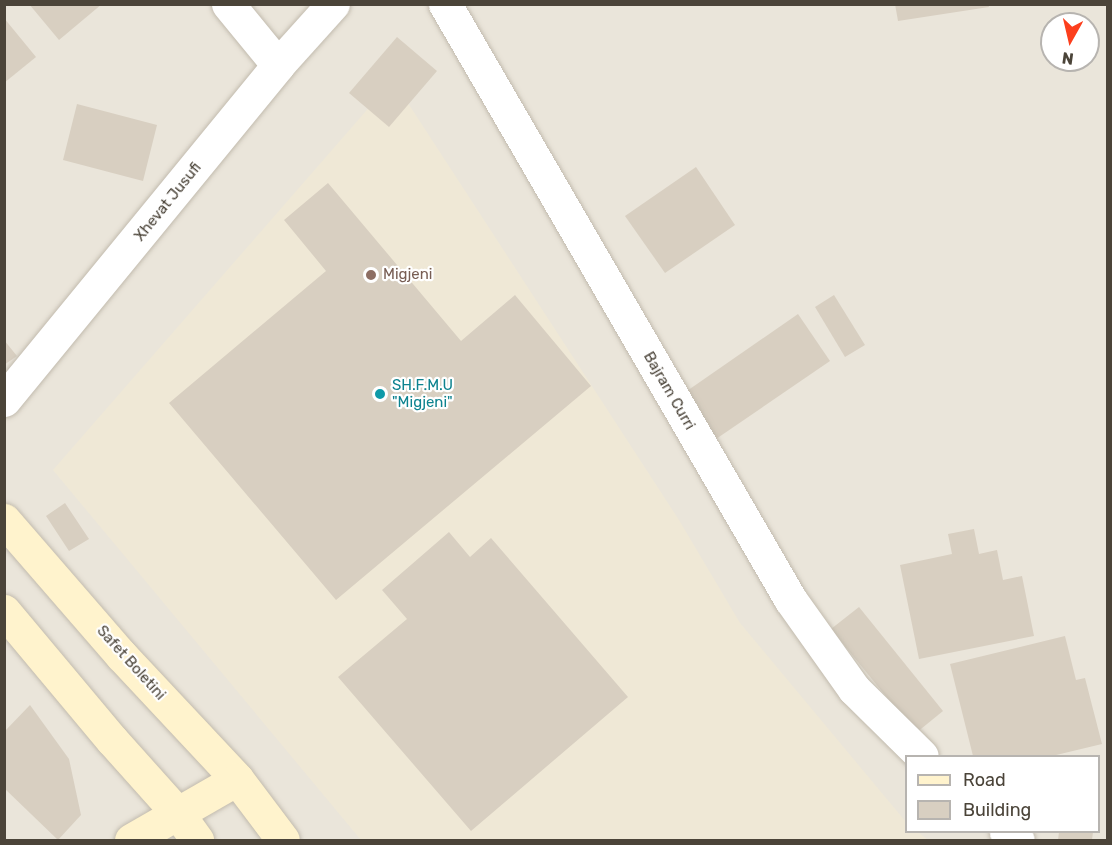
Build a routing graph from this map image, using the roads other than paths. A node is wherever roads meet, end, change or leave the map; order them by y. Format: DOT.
graph roads {
  1 [pos="228,4"];
  2 [pos="333,4"];
  3 [pos="445,4"];
  4 [pos="278,65"];
  5 [pos="4,400"];
  6 [pos="4,520"];
  7 [pos="4,611"];
  8 [pos="921,755"];
  9 [pos="237,779"];
  10 [pos="188,828"];
  11 [pos="276,838"];
  12 [pos="131,840"];
  1 -- 4 [label="street"];
  2 -- 4 [label="street, Xhevat Jusufi"];
  3 -- 8 [label="street, Bajram Curri"];
  4 -- 5 [label="street, Xhevat Jusufi"];
  6 -- 9 [label="street, Safet Boletini"];
  7 -- 10 [label="street"];
  9 -- 10 [label="street"];
  9 -- 11 [label="street, Safet Boletini"];
  10 -- 12 [label="street"];
}
